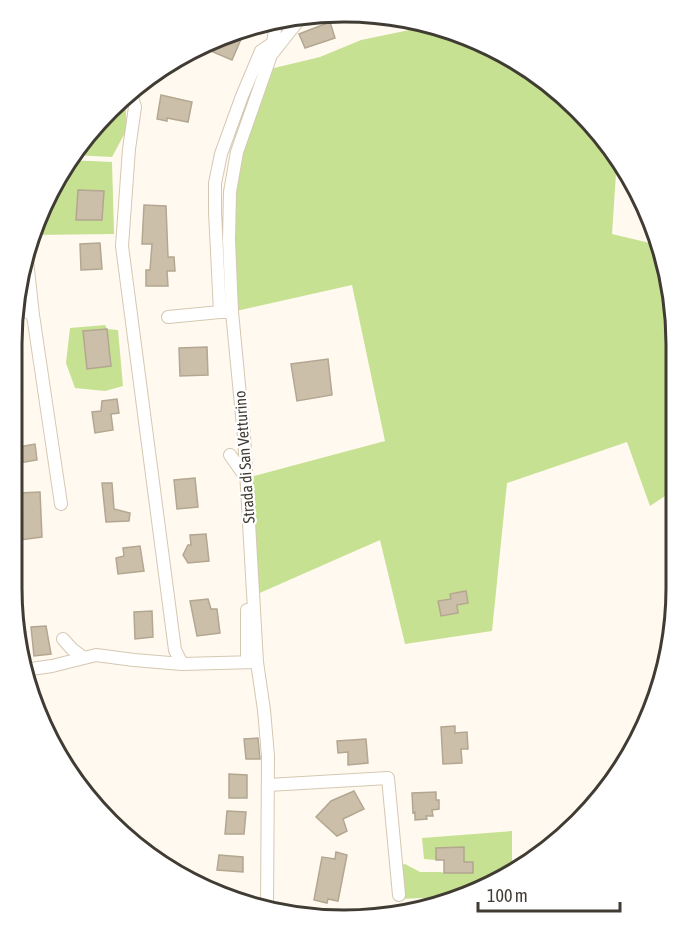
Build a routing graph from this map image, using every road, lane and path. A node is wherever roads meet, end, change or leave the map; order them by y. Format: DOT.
graph roads {
  1 [pos="293,27"];
  2 [pos="275,30"];
  3 [pos="272,49"];
  4 [pos="133,101"];
  5 [pos="29,280"];
  6 [pos="24,310"];
  7 [pos="226,312"];
  8 [pos="33,315"];
  9 [pos="168,317"];
  10 [pos="230,455"];
  11 [pos="247,478"];
  12 [pos="61,504"];
  13 [pos="63,639"];
  14 [pos="84,658"];
  15 [pos="252,662"];
  16 [pos="182,664"];
  17 [pos="33,669"];
  18 [pos="268,785"];
  19 [pos="399,895"];
  20 [pos="267,900"];
  1 -- 3 [label="street, Strada di San Vetturino"];
  2 -- 3 [label="street"];
  3 -- 7 [label="street, Strada di San Vetturino"];
  4 -- 16 [label="street"];
  5 -- 8 [label="street"];
  6 -- 8 [label="street"];
  7 -- 9 [label="street"];
  7 -- 11 [label="street, Strada di San Vetturino"];
  8 -- 12 [label="street"];
  10 -- 11 [label="street"];
  11 -- 15 [label="street, Strada di San Vetturino"];
  13 -- 14 [label="street"];
  14 -- 16 [label="street"];
  14 -- 17 [label="street"];
  15 -- 16 [label="street"];
  15 -- 18 [label="street, Strada di San Vetturino"];
  18 -- 19 [label="street"];
  18 -- 20 [label="street, Strada di San Vetturino"];
}
